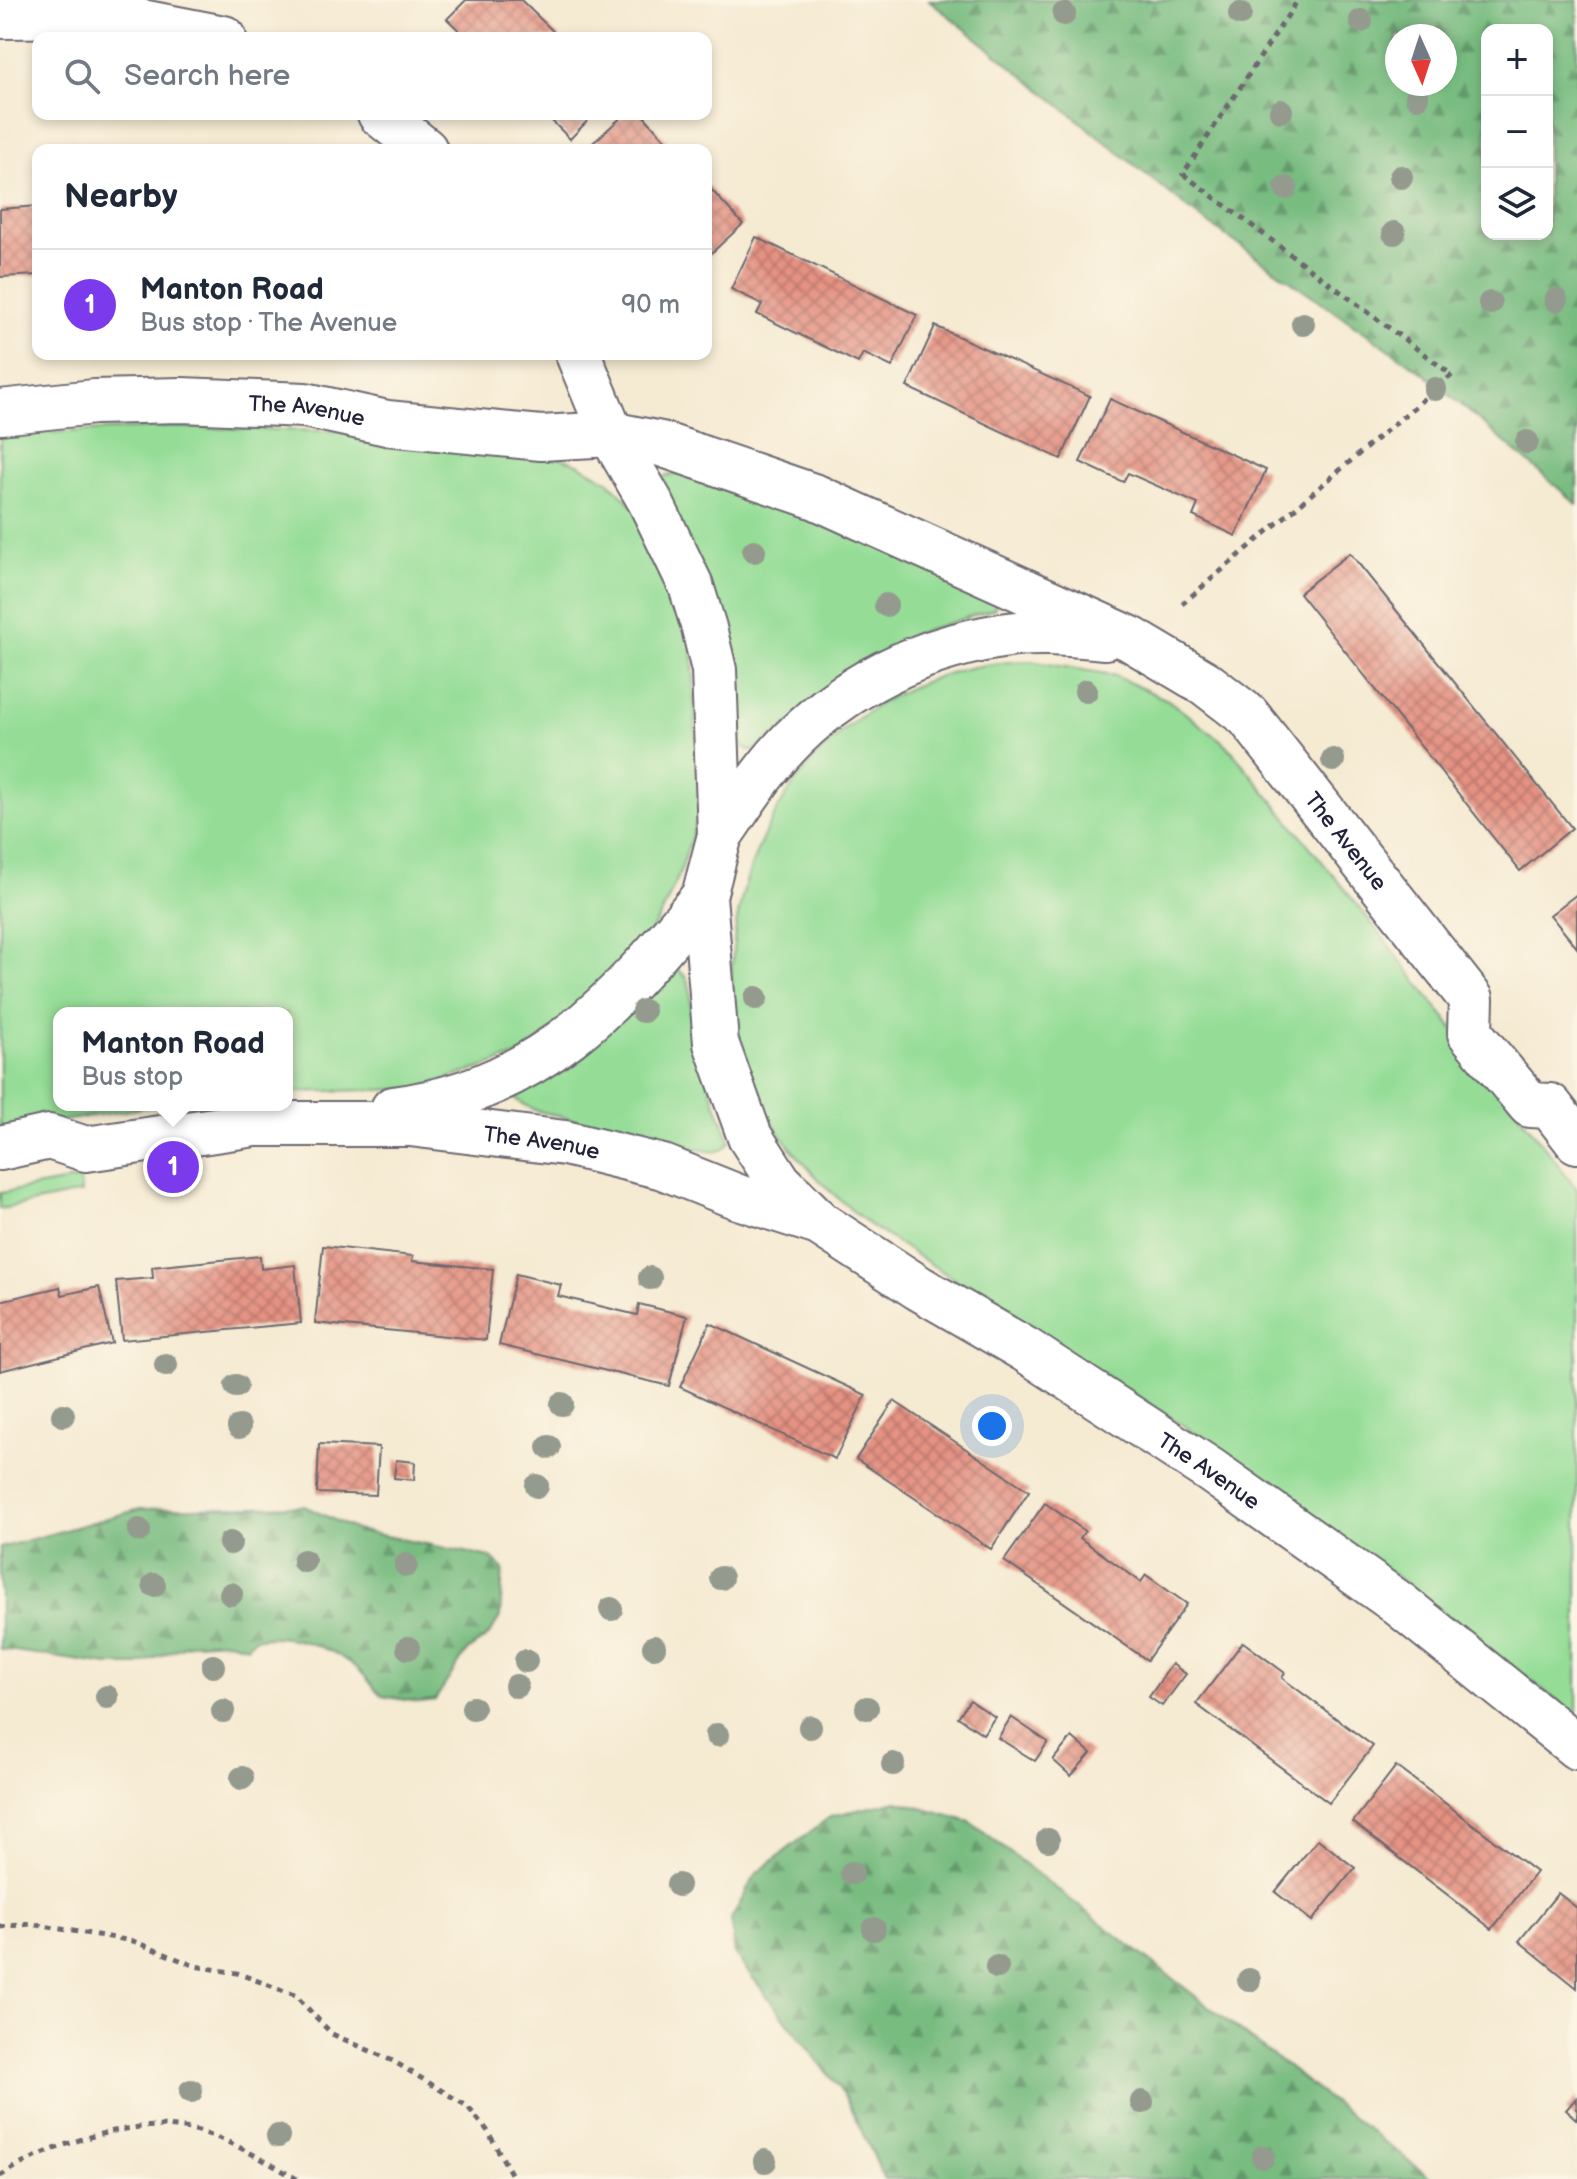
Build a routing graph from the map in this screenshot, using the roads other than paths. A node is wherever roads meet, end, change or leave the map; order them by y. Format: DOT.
graph roads {
  1 [pos="0,16"];
  2 [pos="199,32"];
  3 [pos="388,120"];
  4 [pos="418,144"];
  5 [pos="580,360"];
  6 [pos="0,412"];
  7 [pos="611,434"];
  8 [pos="1131,639"];
  9 [pos="720,835"];
  10 [pos="704,896"];
  11 [pos="255,1124"];
  12 [pos="1577,1141"];
  13 [pos="0,1148"];
  14 [pos="819,1223"];
  15 [pos="1577,1747"];
  1 -- 2 [label="street"];
  3 -- 4 [label="street"];
  5 -- 7 [label="street"];
  6 -- 7 [label="street, The Avenue"];
  7 -- 8 [label="street, The Avenue"];
  7 -- 9 [label="street, The Avenue"];
  8 -- 9 [label="street, The Avenue"];
  8 -- 12 [label="street, The Avenue"];
  9 -- 10 [label="street, The Avenue"];
  10 -- 11 [label="street, The Avenue"];
  10 -- 14 [label="street, The Avenue"];
  11 -- 13 [label="street, The Avenue"];
  11 -- 14 [label="street, The Avenue"];
  14 -- 15 [label="street, The Avenue"];
}
